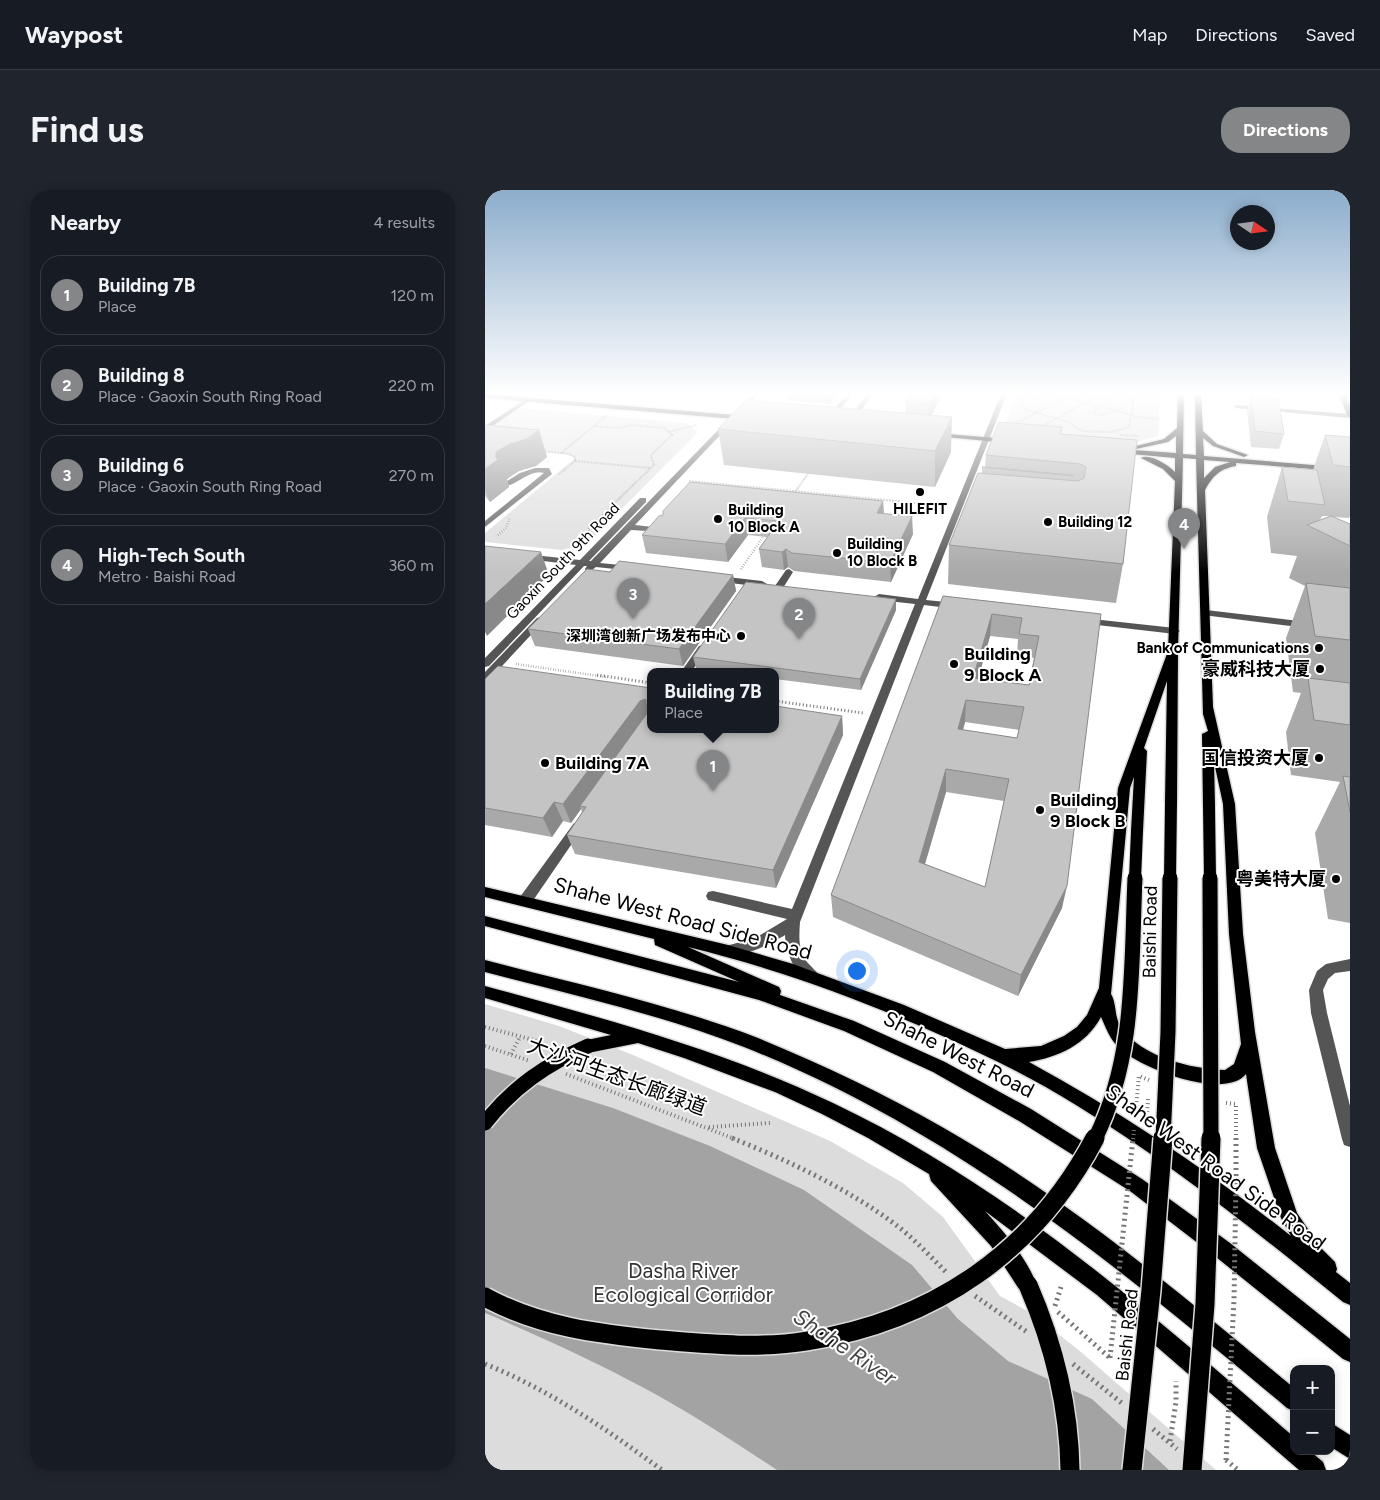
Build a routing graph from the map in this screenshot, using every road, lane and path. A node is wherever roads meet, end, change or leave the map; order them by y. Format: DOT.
graph roads {
  1 [pos="1179,453"];
  2 [pos="652,454"];
  3 [pos="692,454"];
  4 [pos="696,454"];
  5 [pos="979,454"];
  6 [pos="1138,454"];
  7 [pos="1187,454"];
  8 [pos="1236,454"];
  9 [pos="1200,455"];
  10 [pos="1250,459"];
  11 [pos="575,461"];
  12 [pos="1350,464"];
  13 [pos="651,468"];
  14 [pos="811,469"];
  15 [pos="1350,470"];
  16 [pos="689,481"];
  17 [pos="1179,481"];
  18 [pos="510,483"];
  19 [pos="796,491"];
  20 [pos="1201,491"];
  21 [pos="964,493"];
  22 [pos="973,494"];
  23 [pos="790,499"];
  24 [pos="960,503"];
  25 [pos="970,504"];
  26 [pos="947,506"];
  27 [pos="491,510"];
  28 [pos="502,511"];
  29 [pos="485,525"];
  30 [pos="629,527"];
  31 [pos="662,530"];
  32 [pos="769,530"];
  33 [pos="595,540"];
  34 [pos="513,555"];
  35 [pos="581,563"];
  36 [pos="593,564"];
  37 [pos="741,568"];
  38 [pos="642,570"];
  39 [pos="789,572"];
  40 [pos="710,578"];
  41 [pos="865,596"];
  42 [pos="921,602"];
  43 [pos="969,608"];
  44 [pos="1206,613"];
  45 [pos="1074,620"];
  46 [pos="1321,626"];
  47 [pos="1175,631"];
  48 [pos="707,642"];
  49 [pos="1173,651"];
  50 [pos="485,664"];
  51 [pos="516,664"];
  52 [pos="689,668"];
  53 [pos="485,678"];
  54 [pos="647,682"];
  55 [pos="779,702"];
  56 [pos="1208,707"];
  57 [pos="863,713"];
  58 [pos="1142,736"];
  59 [pos="583,819"];
  60 [pos="485,892"];
  61 [pos="713,896"];
  62 [pos="525,902"];
  63 [pos="794,918"];
  64 [pos="597,919"];
  65 [pos="485,921"];
  66 [pos="728,951"];
  67 [pos="1350,965"];
  68 [pos="485,966"];
  69 [pos="813,977"];
  70 [pos="1106,988"];
  71 [pos="485,992"];
  72 [pos="849,1026"];
  73 [pos="485,1027"];
  74 [pos="1247,1032"];
  75 [pos="520,1036"];
  76 [pos="641,1036"];
  77 [pos="537,1041"];
  78 [pos="485,1046"];
  79 [pos="511,1054"];
  80 [pos="1001,1055"];
  81 [pos="538,1064"];
  82 [pos="565,1074"];
  83 [pos="1149,1088"];
  84 [pos="1148,1097"];
  85 [pos="1226,1111"];
  86 [pos="1147,1116"];
  87 [pos="485,1123"];
  88 [pos="769,1123"];
  89 [pos="1350,1139"];
  90 [pos="917,1156"];
  91 [pos="1061,1287"];
  92 [pos="1350,1294"];
  93 [pos="485,1297"];
  94 [pos="1350,1352"];
  95 [pos="485,1364"];
  96 [pos="1177,1381"];
  97 [pos="1290,1399"];
  98 [pos="1335,1436"];
  99 [pos="1169,1442"];
  100 [pos="1350,1448"];
  101 [pos="663,1470"];
  102 [pos="1070,1470"];
  103 [pos="1132,1470"];
  104 [pos="1192,1470"];
  105 [pos="1238,1470"];
  106 [pos="1315,1470"];
  1 -- 17 [label="main road, Baishi Road"];
  2 -- 13 [label="path"];
  3 -- 35 [label="street, Gaoxin South 9th Road"];
  4 -- 30 [label="street, Gaoxin South 9th Road"];
  5 -- 21 [label="street"];
  6 -- 17 [label="main road"];
  7 -- 9 [label="main road"];
  8 -- 10 [label="main road"];
  9 -- 10 [label="main road"];
  9 -- 20 [label="main road"];
  10 -- 12 [label="main road"];
  10 -- 15 [label="main road"];
  10 -- 20 [label="main road"];
  11 -- 13 [label="path"];
  13 -- 33 [label="path"];
  14 -- 19 [label="path"];
  16 -- 19 [label="path"];
  17 -- 47 [label="main road, Baishi Road"];
  18 -- 28 [label="street"];
  19 -- 23 [label="path"];
  19 -- 26 [label="path"];
  20 -- 44 [label="main road"];
  21 -- 22 [label="street"];
  21 -- 24 [label="street"];
  24 -- 25 [label="street"];
  24 -- 42 [label="street"];
  27 -- 28 [label="street"];
  28 -- 29 [label="street"];
  30 -- 31 [label="street"];
  30 -- 36 [label="street, Gaoxin South 9th Road"];
  32 -- 37 [label="path"];
  34 -- 35 [label="street"];
  35 -- 36 [label="street"];
  35 -- 50 [label="street, Gaoxin South 9th Road"];
  36 -- 38 [label="street"];
  36 -- 53 [label="street, Gaoxin South 9th Road"];
  39 -- 40 [label="street"];
  41 -- 42 [label="street"];
  42 -- 43 [label="street"];
  42 -- 63 [label="street"];
  44 -- 46 [label="street"];
  44 -- 56 [label="main road"];
  45 -- 47 [label="street"];
  47 -- 49 [label="main road, Baishi Road"];
  48 -- 52 [label="street"];
  49 -- 58 [label="main road"];
  49 -- 103 [label="main road, Baishi Road, bridge"];
  51 -- 54 [label="path"];
  55 -- 57 [label="path"];
  56 -- 74 [label="main road"];
  56 -- 104 [label="main road, bridge"];
  58 -- 70 [label="main road"];
  58 -- 93 [label="main road, bridge"];
  59 -- 62 [label="street"];
  60 -- 62 [label="main road, Shahe West Road Side Road"];
  61 -- 63 [label="street"];
  62 -- 64 [label="main road, Shahe West Road Side Road"];
  63 -- 66 [label="street"];
  63 -- 69 [label="street"];
  64 -- 66 [label="main road, Shahe West Road Side Road"];
  64 -- 72 [label="main road"];
  65 -- 72 [label="main road, Shahe West Road"];
  66 -- 69 [label="main road, Shahe West Road Side Road"];
  67 -- 89 [label="street"];
  68 -- 97 [label="main road"];
  69 -- 80 [label="main road, Shahe West Road Side Road"];
  70 -- 74 [label="main road"];
  70 -- 80 [label="main road"];
  71 -- 76 [label="main road"];
  72 -- 94 [label="main road, Shahe West Road"];
  73 -- 75 [label="path"];
  74 -- 92 [label="main road"];
  75 -- 77 [label="path"];
  75 -- 79 [label="path"];
  76 -- 87 [label="main road, bridge"];
  76 -- 90 [label="main road"];
  78 -- 79 [label="path, 大沙河生态长廊绿道"];
  79 -- 81 [label="path, 大沙河生态长廊绿道"];
  80 -- 92 [label="main road, Shahe West Road Side Road"];
  82 -- 88 [label="path, 大沙河生态长廊绿道"];
  83 -- 91 [label="path, bridge"];
  84 -- 86 [label="path"];
  85 -- 105 [label="path, bridge"];
  90 -- 102 [label="main road, bridge"];
  90 -- 106 [label="main road"];
  95 -- 101 [label="path"];
  96 -- 99 [label="path"];
  98 -- 100 [label="main road"];
}
